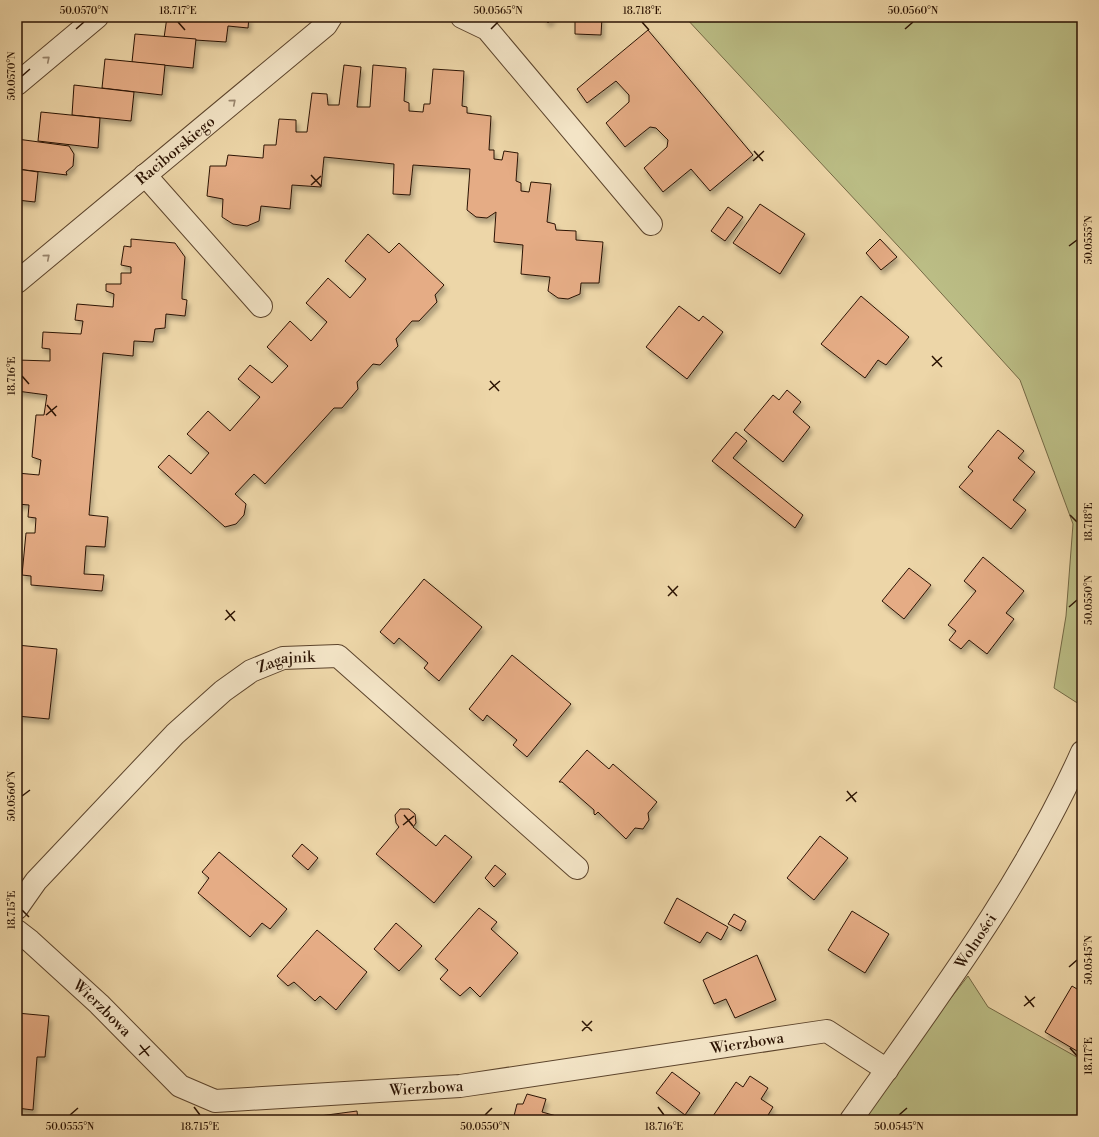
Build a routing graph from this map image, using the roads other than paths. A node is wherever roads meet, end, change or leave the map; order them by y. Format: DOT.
graph roads {
  1 [pos="97,17"];
  2 [pos="330,17"];
  3 [pos="462,17"];
  4 [pos="17,84"];
  5 [pos="145,175"];
  6 [pos="651,224"];
  7 [pos="17,282"];
  8 [pos="261,306"];
  9 [pos="1080,765"];
  10 [pos="577,868"];
  11 [pos="17,908"];
  12 [pos="17,931"];
  13 [pos="887,1070"];
  14 [pos="851,1120"];
  4 -- 1 [label="street, one-way"];
  5 -- 2 [label="street, Raciborskiego, one-way"];
  3 -- 6 [label="street"];
  7 -- 5 [label="street, Raciborskiego, one-way"];
  5 -- 8 [label="street"];
  9 -- 13 [label="street, Wolności"];
  10 -- 11 [label="street, Zagajnik"];
  12 -- 13 [label="street, Wierzbowa"];
  13 -- 14 [label="street, Wolności"];
}
